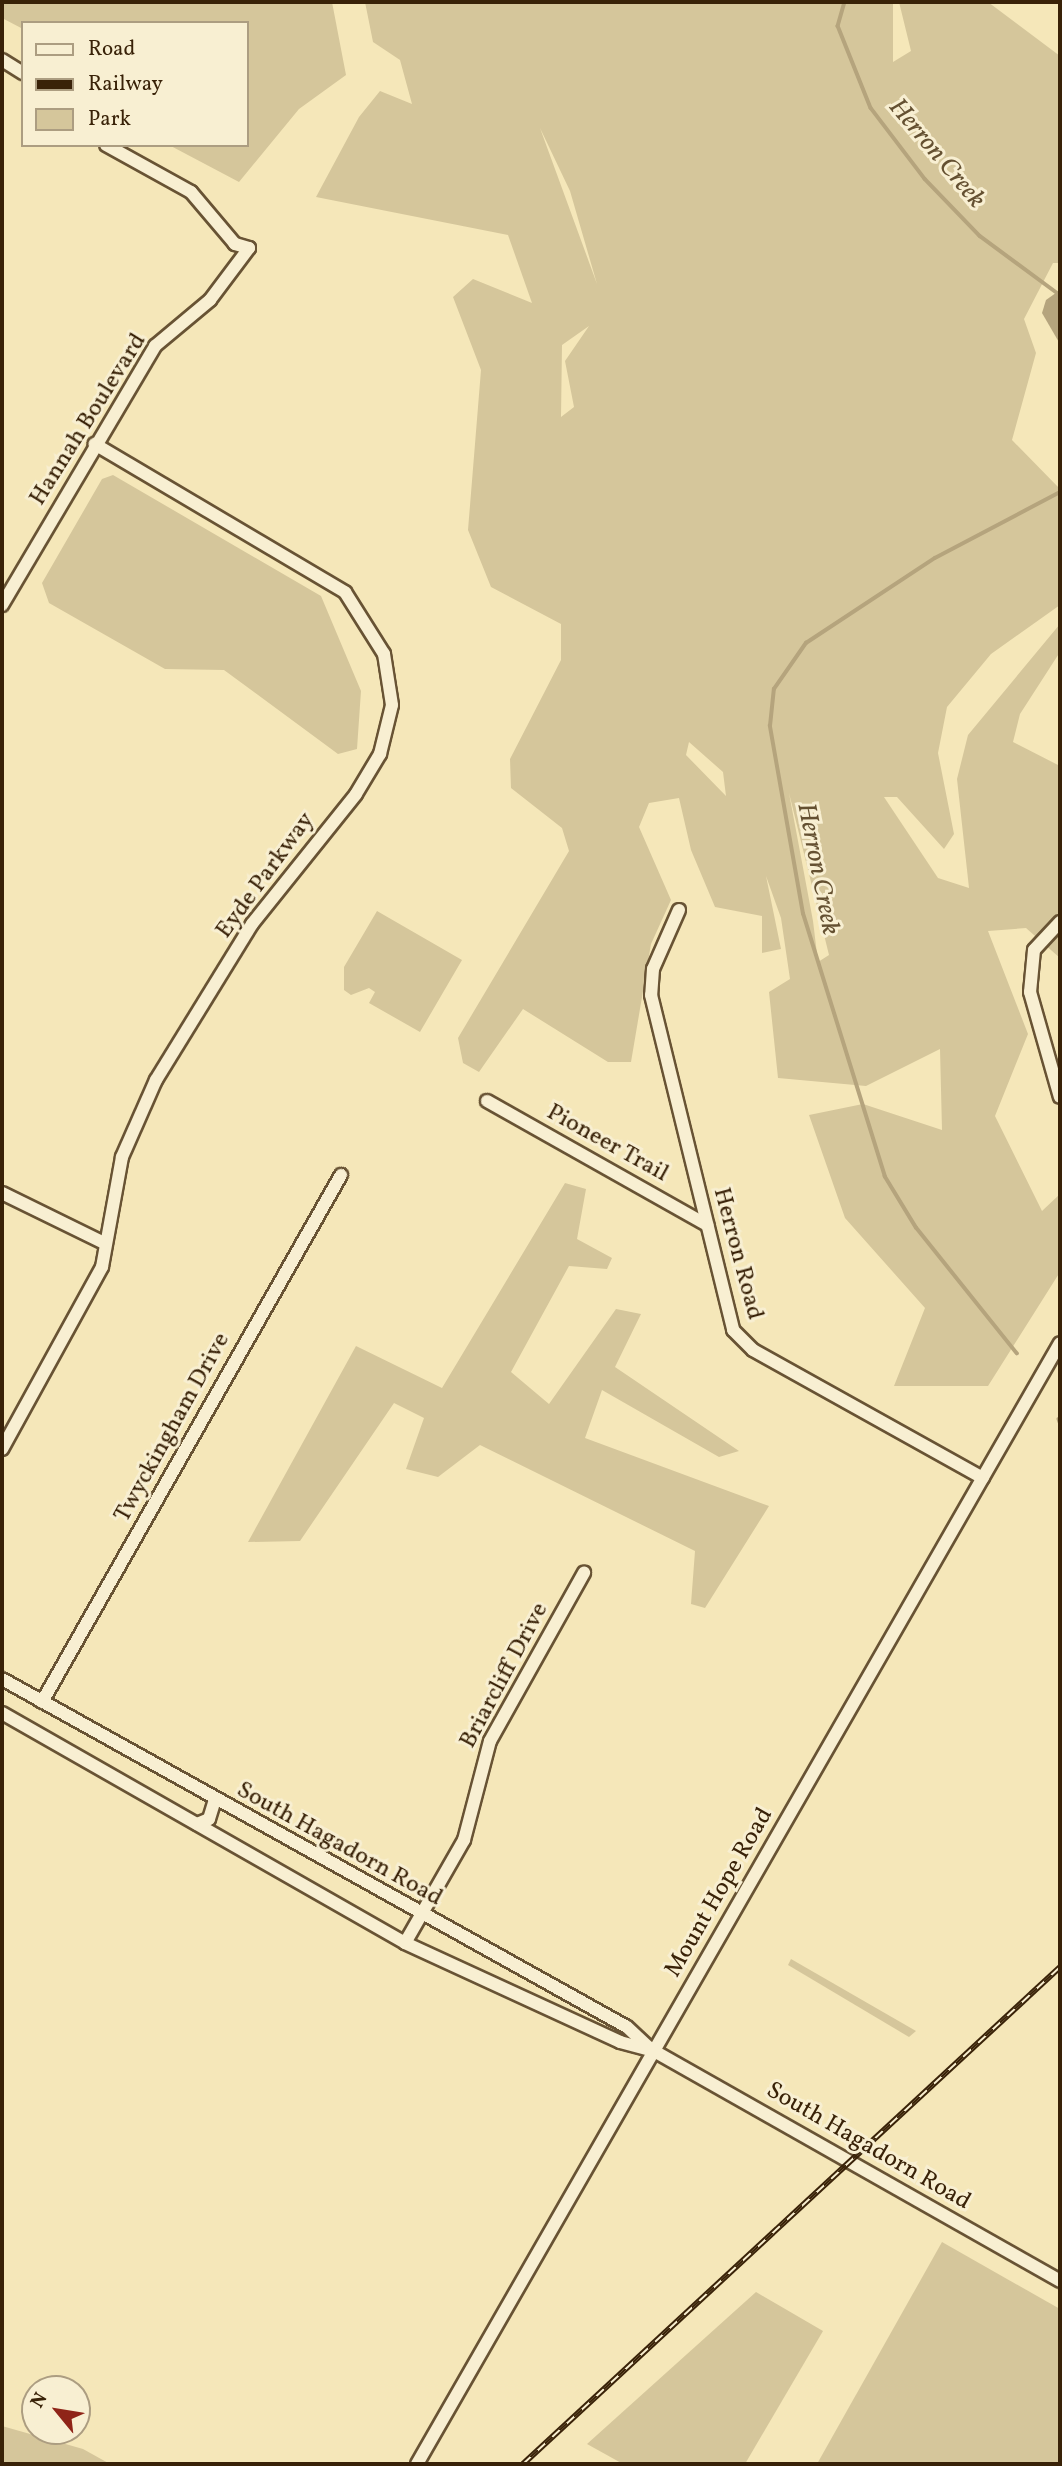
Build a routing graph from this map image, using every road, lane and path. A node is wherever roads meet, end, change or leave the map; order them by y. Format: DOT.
graph roads {
  1 [pos="2,60"];
  2 [pos="21,72"];
  3 [pos="110,147"];
  4 [pos="94,444"];
  5 [pos="2,605"];
  6 [pos="679,910"];
  7 [pos="1060,922"];
  8 [pos="1060,1097"];
  9 [pos="487,1101"];
  10 [pos="341,1175"];
  11 [pos="2,1193"];
  12 [pos="707,1225"];
  13 [pos="104,1243"];
  14 [pos="1060,1343"];
  15 [pos="2,1449"];
  16 [pos="983,1478"];
  17 [pos="584,1573"];
  18 [pos="2,1679"];
  19 [pos="42,1702"];
  20 [pos="2,1713"];
  21 [pos="215,1799"];
  22 [pos="197,1824"];
  23 [pos="421,1916"];
  24 [pos="405,1943"];
  25 [pos="654,2051"];
  26 [pos="1060,2281"];
  27 [pos="417,2464"];
  1 -- 2 [label="street"];
  3 -- 4 [label="street, Hannah Boulevard"];
  4 -- 5 [label="street, Hannah Boulevard"];
  4 -- 13 [label="street, Eyde Parkway"];
  6 -- 12 [label="street, Herron Road"];
  7 -- 8 [label="street"];
  9 -- 12 [label="street, Pioneer Trail"];
  10 -- 19 [label="street, Twyckingham Drive"];
  11 -- 13 [label="street"];
  12 -- 16 [label="street, Herron Road"];
  13 -- 15 [label="street, Eyde Parkway"];
  14 -- 16 [label="street, Mount Hope Road"];
  16 -- 25 [label="street, Mount Hope Road"];
  17 -- 23 [label="street, Briarcliff Drive"];
  18 -- 19 [label="street, South Hagadorn Road"];
  19 -- 21 [label="street, South Hagadorn Road"];
  20 -- 22 [label="street, South Hagadorn Road"];
  21 -- 22 [label="street"];
  21 -- 23 [label="street, South Hagadorn Road"];
  22 -- 24 [label="street, South Hagadorn Road"];
  23 -- 24 [label="street, Briarcliff Drive"];
  23 -- 25 [label="street, South Hagadorn Road"];
  24 -- 25 [label="street, South Hagadorn Road"];
  25 -- 26 [label="street, South Hagadorn Road"];
  25 -- 27 [label="street, Mount Hope Road"];
}
